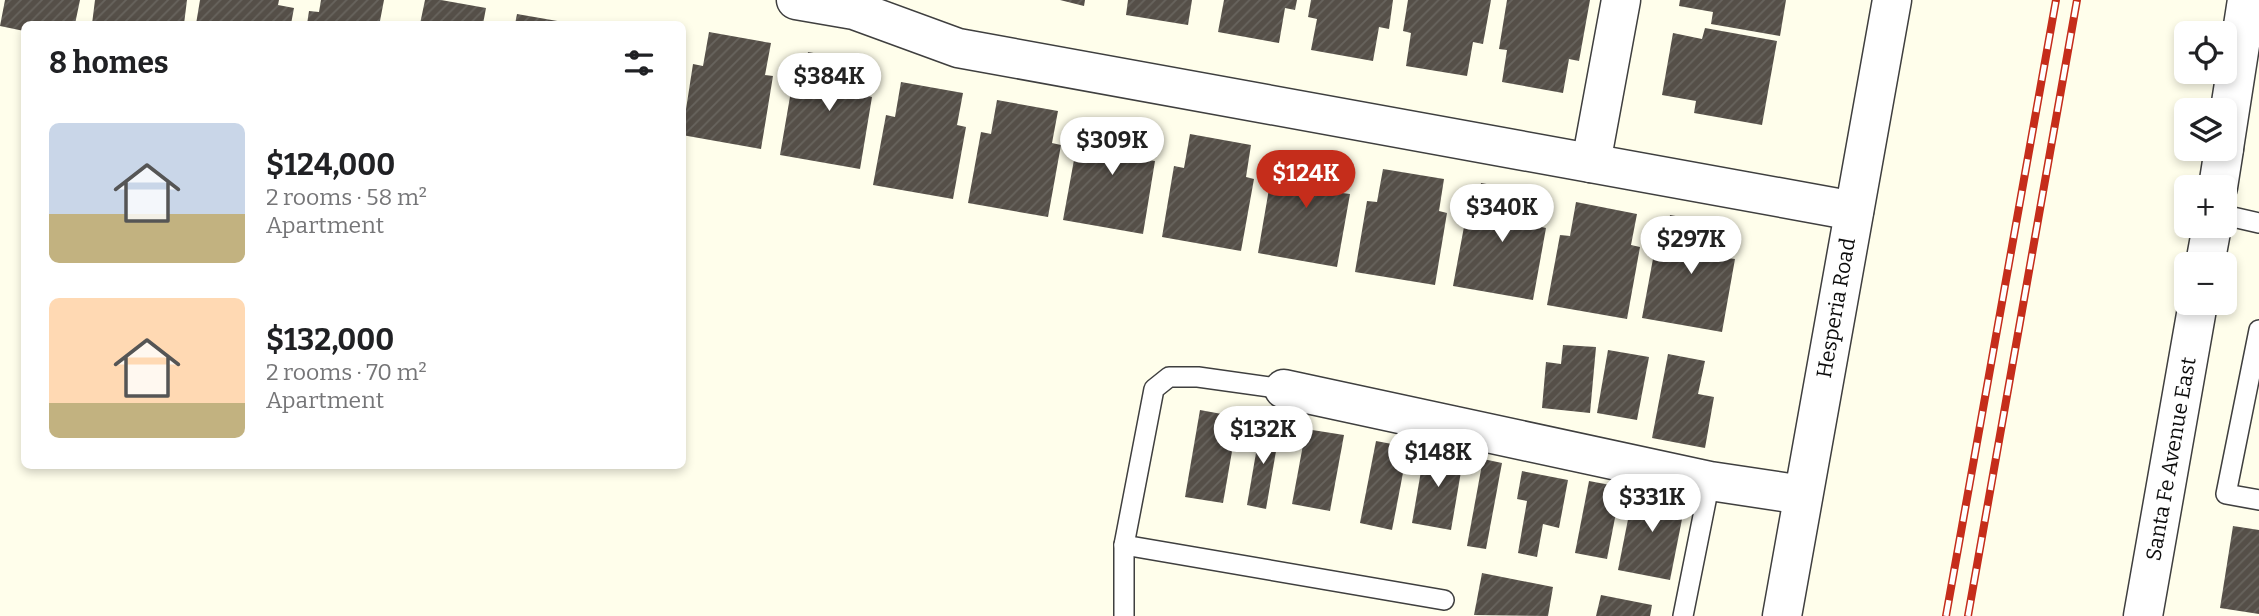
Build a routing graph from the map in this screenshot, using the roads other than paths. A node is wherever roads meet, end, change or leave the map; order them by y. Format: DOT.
graph roads {
  1 [pos="796,0"];
  2 [pos="1621,0"];
  3 [pos="1892,0"];
  4 [pos="2247,0"];
  5 [pos="2232,98"];
  6 [pos="1591,163"];
  7 [pos="1854,211"];
  8 [pos="2237,218"];
  9 [pos="2259,223"];
  10 [pos="2196,315"];
  11 [pos="2259,330"];
  12 [pos="1284,389"];
  13 [pos="1710,481"];
  14 [pos="1803,495"];
  15 [pos="2259,500"];
  16 [pos="1124,545"];
  17 [pos="1444,600"];
  18 [pos="1124,616"];
  19 [pos="1683,616"];
  20 [pos="1782,616"];
  21 [pos="2143,616"];
  1 -- 6 [label="street"];
  2 -- 6 [label="street"];
  3 -- 7 [label="street, Hesperia Road"];
  4 -- 5 [label="street"];
  6 -- 7 [label="street"];
  7 -- 14 [label="street, Hesperia Road"];
  8 -- 9 [label="lane"];
  10 -- 21 [label="street, Santa Fe Avenue East"];
  11 -- 15 [label="lane"];
  12 -- 13 [label="street"];
  12 -- 16 [label="lane"];
  13 -- 14 [label="street"];
  13 -- 19 [label="lane"];
  14 -- 20 [label="street, Hesperia Road"];
  16 -- 17 [label="lane"];
  16 -- 18 [label="lane"];
}
